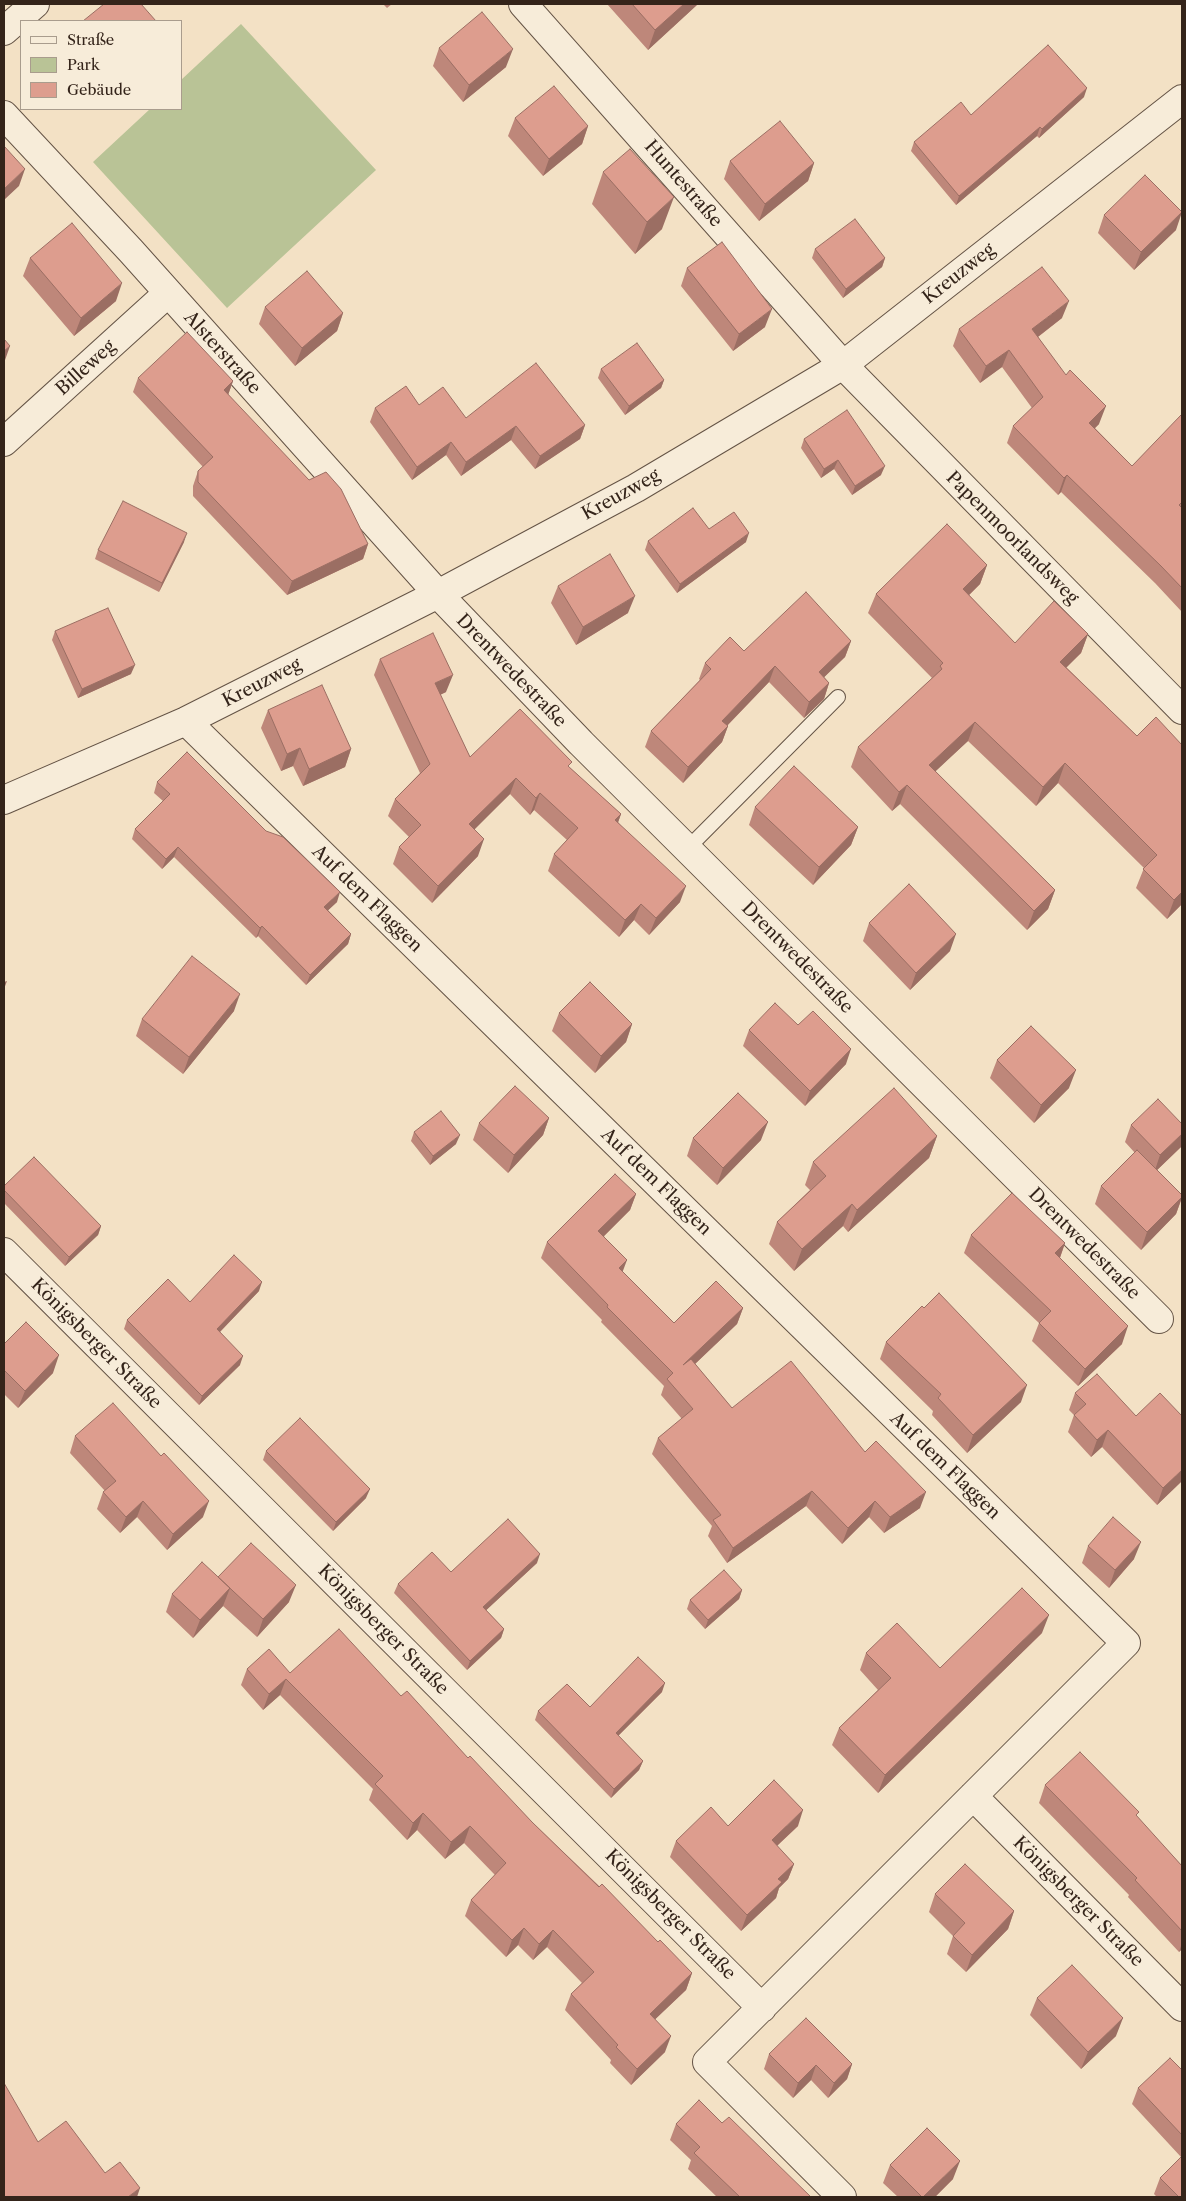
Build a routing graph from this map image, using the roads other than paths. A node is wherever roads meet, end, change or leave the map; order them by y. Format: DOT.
graph roads {
  1 [pos="35,4"];
  2 [pos="532,7"];
  3 [pos="4,32"];
  4 [pos="1182,99"];
  5 [pos="4,115"];
  6 [pos="168,293"];
  7 [pos="843,365"];
  8 [pos="4,442"];
  9 [pos="438,594"];
  10 [pos="838,697"];
  11 [pos="1182,710"];
  12 [pos="186,721"];
  13 [pos="4,800"];
  14 [pos="687,849"];
  15 [pos="4,1252"];
  16 [pos="1159,1319"];
  17 [pos="973,1796"];
  18 [pos="1182,2007"];
  19 [pos="762,2008"];
  20 [pos="842,2197"];
  1 -- 3 [label="street"];
  2 -- 7 [label="street, Huntestraße"];
  4 -- 7 [label="street, Kreuzweg"];
  5 -- 6 [label="street, Alsterstraße"];
  6 -- 8 [label="street, Billeweg"];
  6 -- 9 [label="street, Alsterstraße"];
  7 -- 9 [label="street, Kreuzweg"];
  7 -- 11 [label="street, Papenmoorlandsweg"];
  9 -- 12 [label="street, Kreuzweg"];
  9 -- 14 [label="street, Drentwedestraße"];
  10 -- 14 [label="lane"];
  12 -- 13 [label="street, Kreuzweg"];
  12 -- 17 [label="street, Auf dem Flaggen"];
  14 -- 16 [label="street, Drentwedestraße"];
  15 -- 19 [label="street, Königsberger Straße"];
  17 -- 18 [label="street, Königsberger Straße"];
  17 -- 19 [label="street"];
  19 -- 20 [label="street"];
}
